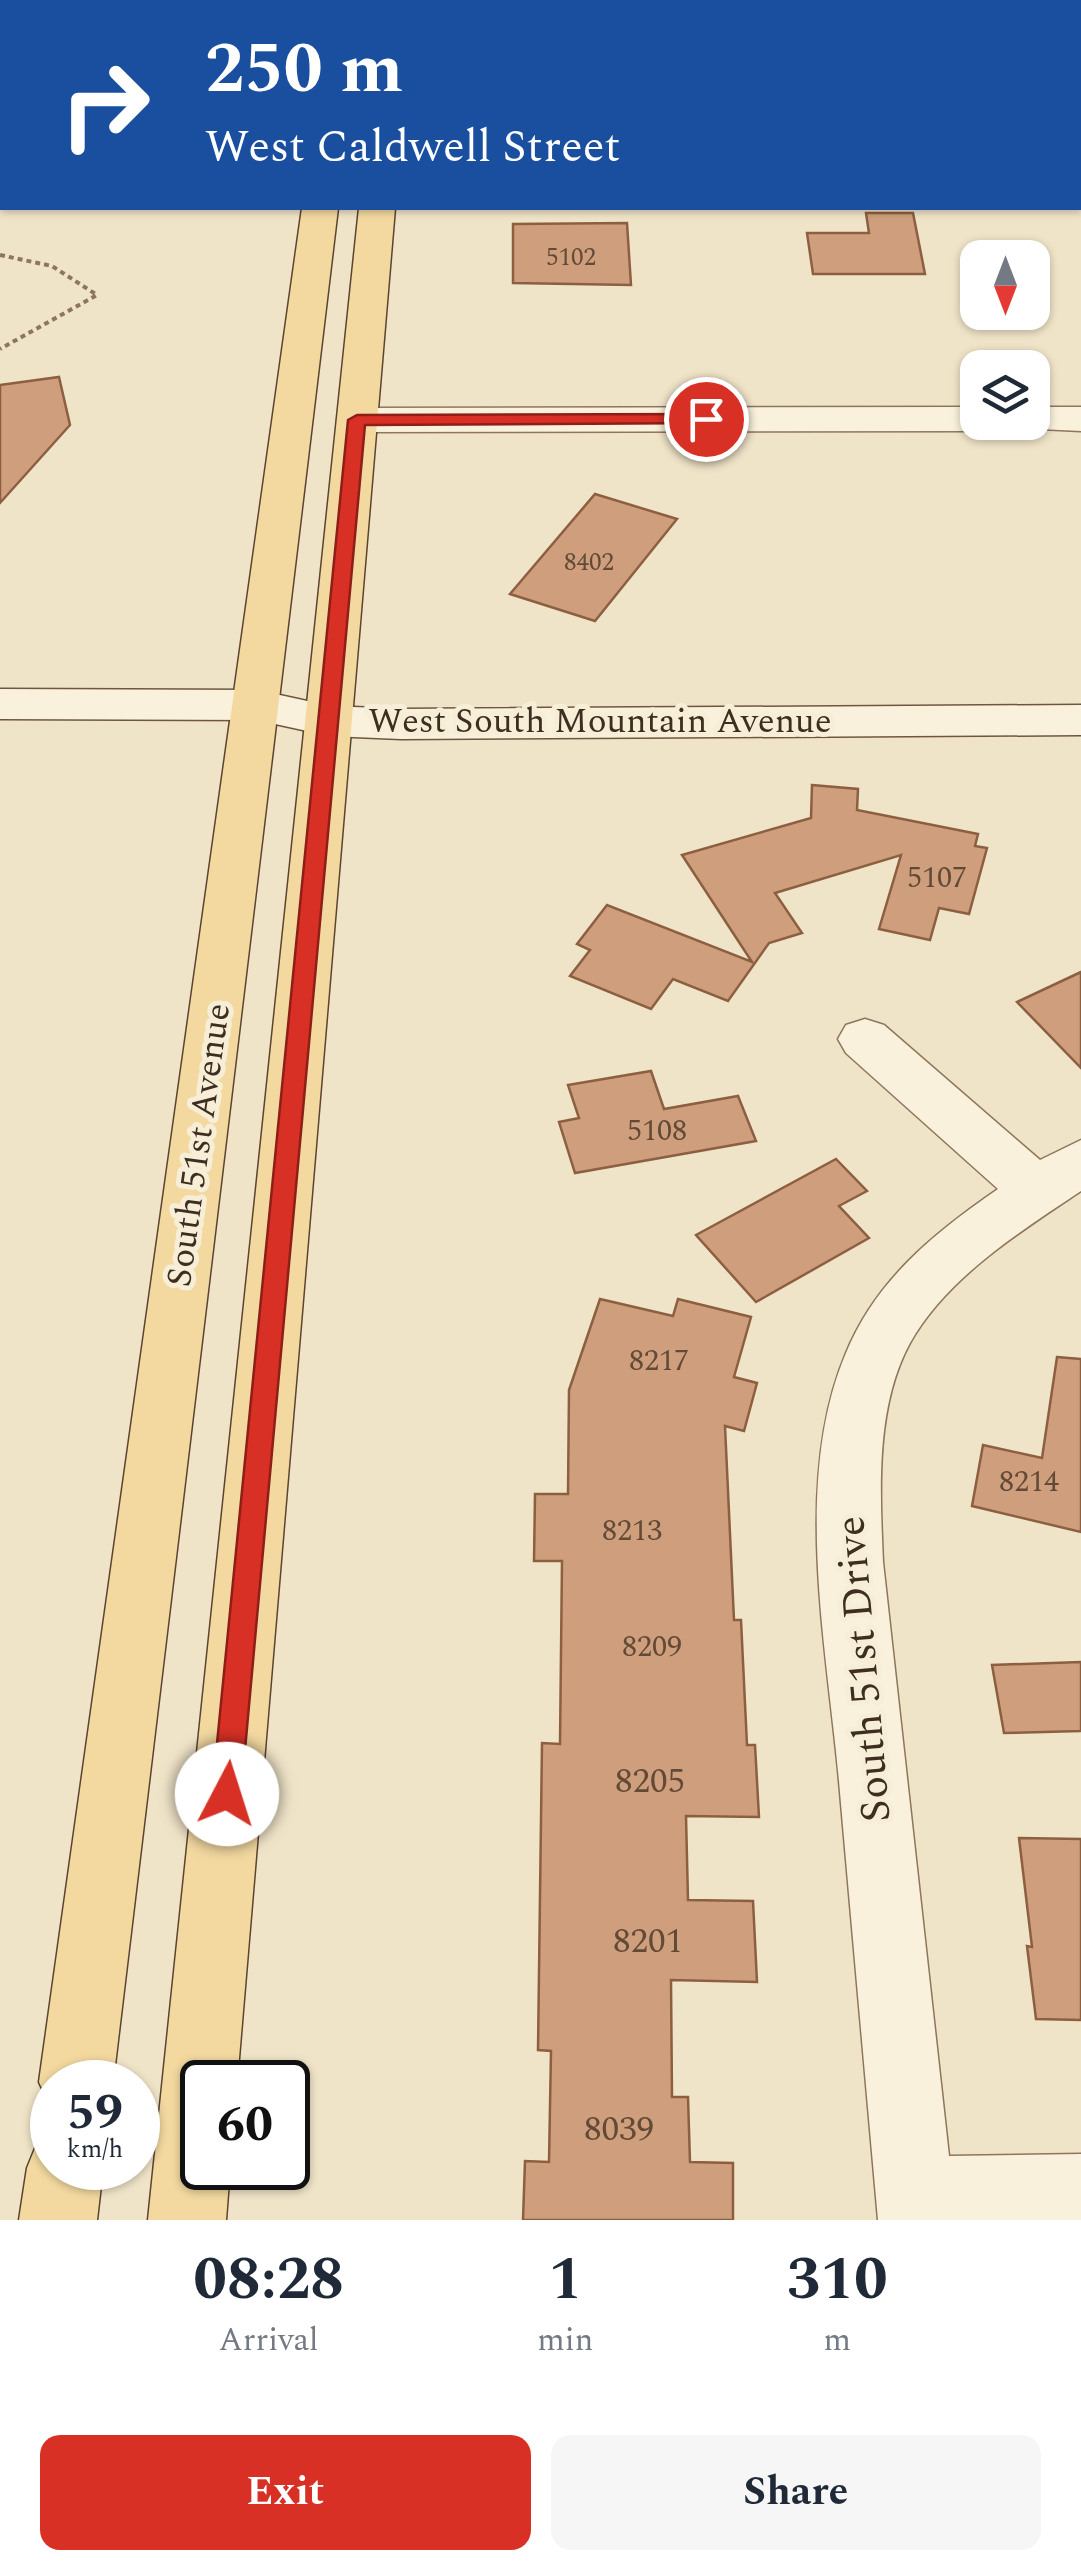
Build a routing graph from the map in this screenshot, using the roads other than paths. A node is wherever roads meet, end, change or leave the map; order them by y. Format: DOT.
graph roads {
  1 [pos="320,210"];
  2 [pos="378,210"];
  3 [pos="960,419"];
  4 [pos="1050,419"];
  5 [pos="1081,419"];
  6 [pos="357,420"];
  7 [pos="0,704"];
  8 [pos="257,705"];
  9 [pos="1081,720"];
  10 [pos="330,721"];
  11 [pos="864,1039"];
  12 [pos="1059,1176"];
  13 [pos="79,2060"];
  14 [pos="62,2190"];
  15 [pos="1081,2193"];
  16 [pos="916,2208"];
  17 [pos="58,2220"];
  18 [pos="186,2220"];
  1 -- 8 [label="main road, South 51st Avenue"];
  2 -- 6 [label="main road"];
  3 -- 6 [label="street"];
  4 -- 5 [label="street"];
  6 -- 10 [label="main road"];
  7 -- 8 [label="street, West South Mountain Avenue"];
  8 -- 10 [label="street, West South Mountain Avenue"];
  8 -- 13 [label="main road, South 51st Avenue"];
  9 -- 10 [label="street, West South Mountain Avenue"];
  10 -- 18 [label="main road"];
  11 -- 12 [label="street"];
  12 -- 16 [label="street, South 51st Drive"];
  14 -- 17 [label="main road"];
  15 -- 16 [label="street"];
}
